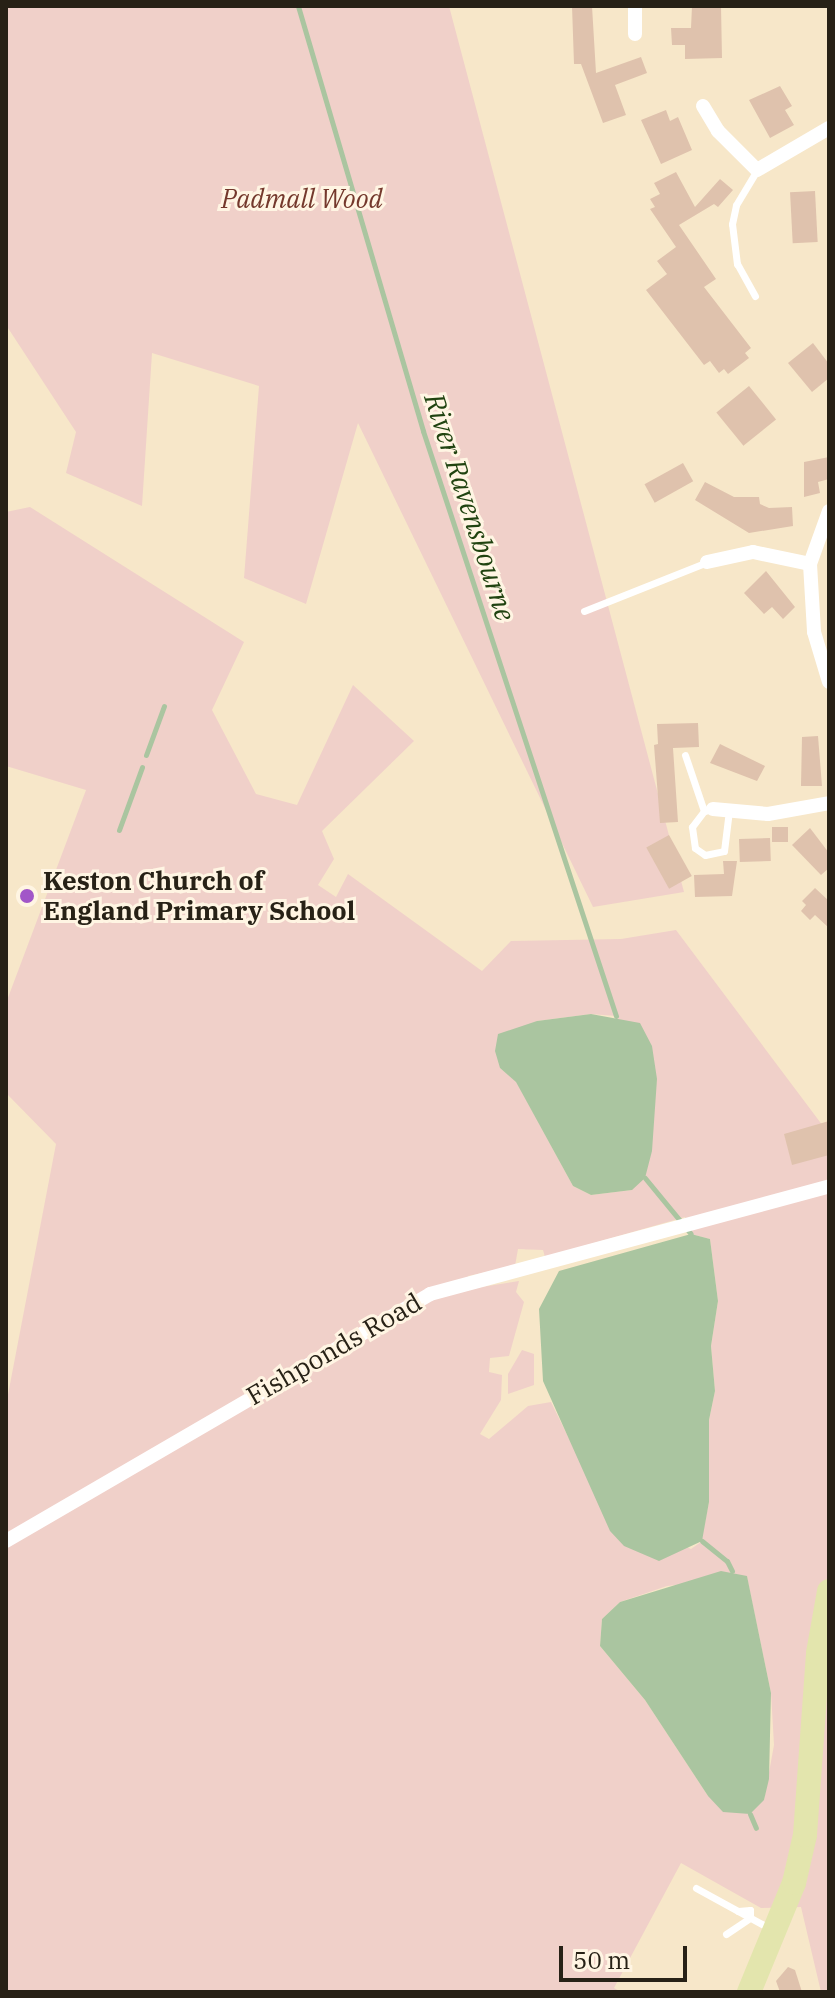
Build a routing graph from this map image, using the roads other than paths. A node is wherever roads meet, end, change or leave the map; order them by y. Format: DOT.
graph roads {
  1 [pos="635,6"];
  2 [pos="635,34"];
  3 [pos="703,106"];
  4 [pos="829,128"];
  5 [pos="757,170"];
  6 [pos="755,296"];
  7 [pos="829,511"];
  8 [pos="707,562"];
  9 [pos="810,564"];
  10 [pos="584,611"];
  11 [pos="829,681"];
  12 [pos="685,755"];
  13 [pos="829,803"];
  14 [pos="715,810"];
  15 [pos="829,1186"];
  16 [pos="6,1541"];
  17 [pos="829,1591"];
  18 [pos="696,1888"];
  19 [pos="750,1918"];
  20 [pos="776,1932"];
  21 [pos="726,1934"];
  22 [pos="749,1992"];
  1 -- 2 [label="street"];
  3 -- 5 [label="street"];
  4 -- 5 [label="street"];
  5 -- 6 [label="lane"];
  7 -- 9 [label="street"];
  8 -- 9 [label="street"];
  8 -- 10 [label="lane"];
  9 -- 11 [label="street"];
  12 -- 14 [label="lane"];
  13 -- 14 [label="street"];
  14 -- 14 [label="lane"];
  15 -- 16 [label="street, Fishponds Road"];
  17 -- 20 [label="main road"];
  18 -- 19 [label="lane"];
  19 -- 20 [label="lane"];
  19 -- 21 [label="lane"];
  20 -- 22 [label="main road"];
}
